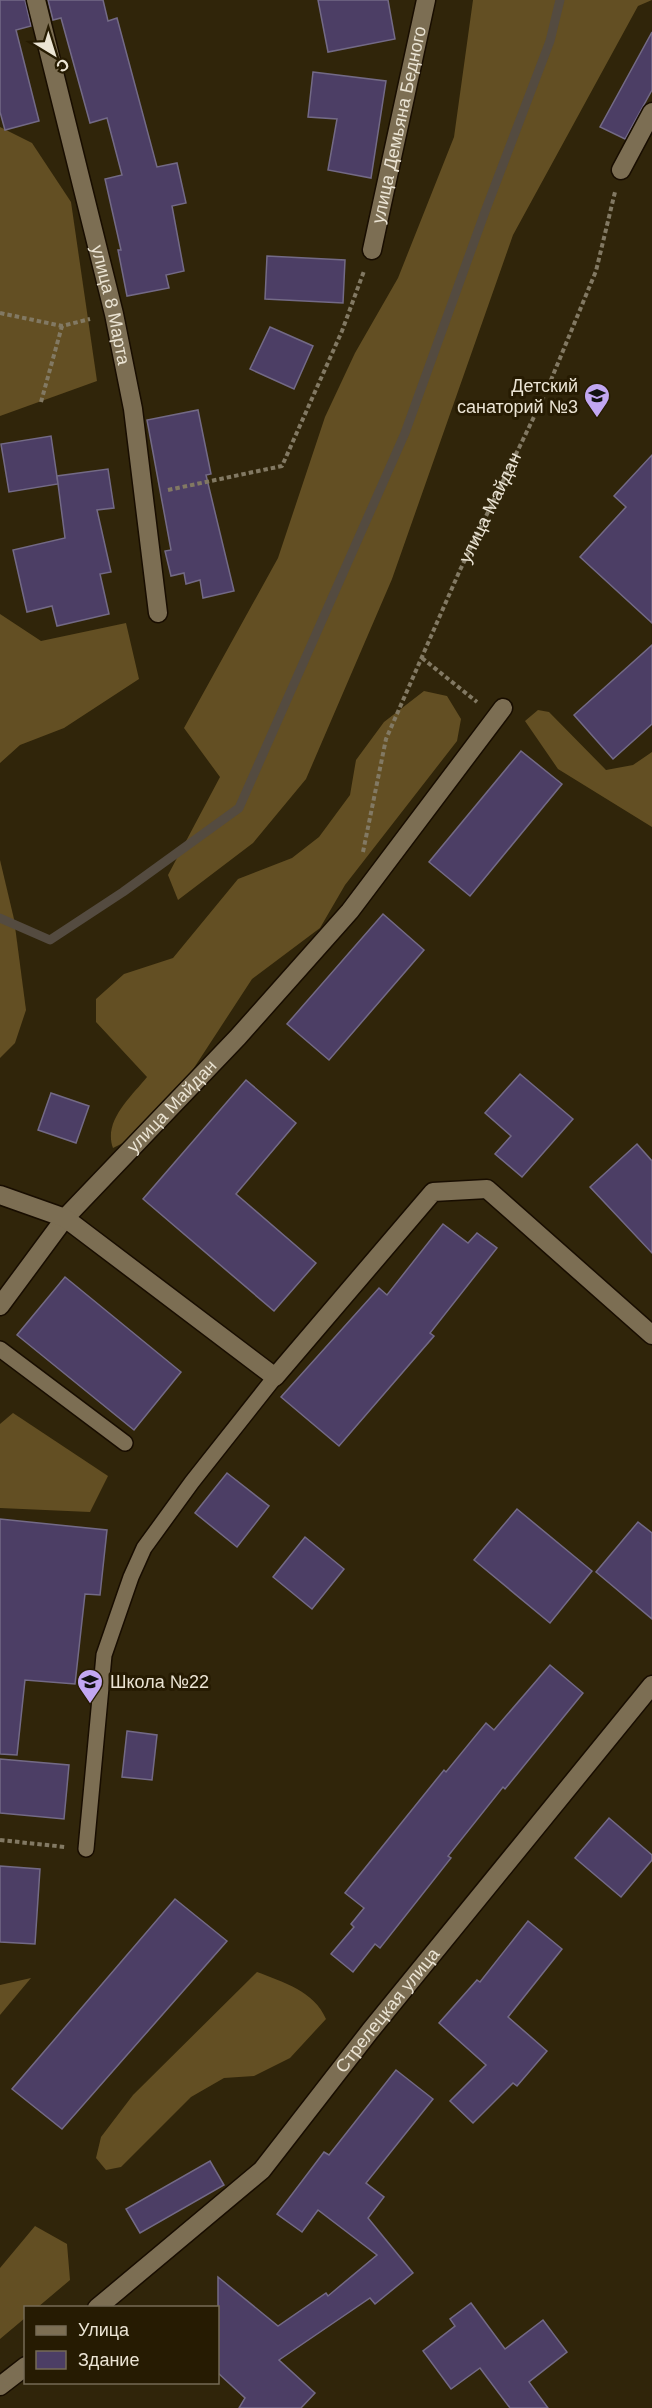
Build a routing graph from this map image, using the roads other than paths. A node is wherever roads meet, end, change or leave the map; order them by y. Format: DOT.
graph roads {
  1 [pos="36,0"];
  2 [pos="426,0"];
  3 [pos="652,112"];
  4 [pos="621,170"];
  5 [pos="372,250"];
  6 [pos="158,613"];
  7 [pos="500,712"];
  8 [pos="0,1195"];
  9 [pos="65,1218"];
  10 [pos="0,1306"];
  11 [pos="652,1335"];
  12 [pos="0,1349"];
  13 [pos="275,1377"];
  14 [pos="124,1443"];
  15 [pos="652,1685"];
  16 [pos="86,1849"];
  17 [pos="98,2306"];
  18 [pos="24,2368"];
  19 [pos="0,2386"];
  1 -- 6 [label="street, улица 8 Марта"];
  2 -- 5 [label="street, улица Демьяна Бедного"];
  3 -- 4 [label="street"];
  7 -- 9 [label="street, улица Майдан"];
  8 -- 9 [label="street"];
  9 -- 10 [label="street, улица Майдан"];
  9 -- 13 [label="street"];
  11 -- 13 [label="street"];
  12 -- 14 [label="lane"];
  13 -- 16 [label="lane"];
  15 -- 17 [label="street, Стрелецкая улица"];
  18 -- 19 [label="street"];
}
